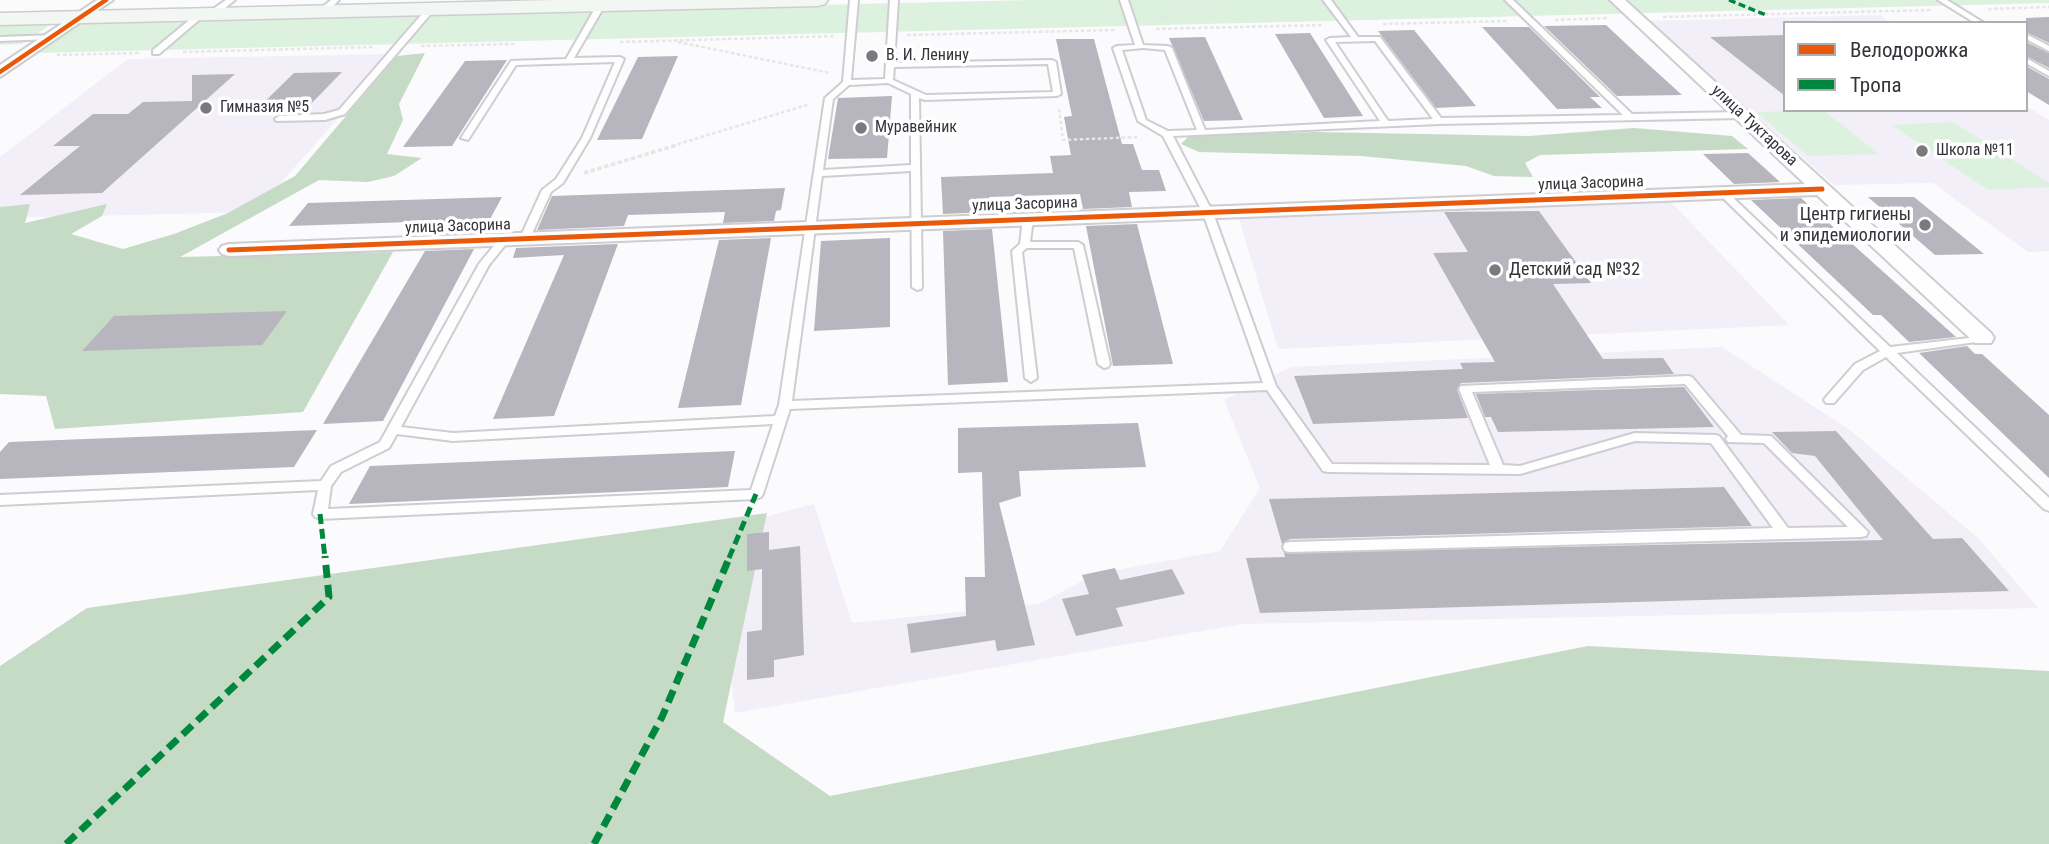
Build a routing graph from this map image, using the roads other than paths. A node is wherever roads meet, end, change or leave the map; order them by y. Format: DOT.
graph roads {
  1 [pos="106,0"];
  2 [pos="231,0"];
  3 [pos="818,0"];
  4 [pos="854,0"];
  5 [pos="894,0"];
  6 [pos="1124,0"];
  7 [pos="1327,0"];
  8 [pos="1509,0"];
  9 [pos="1617,0"];
  10 [pos="1942,0"];
  11 [pos="599,3"];
  12 [pos="329,6"];
  13 [pos="431,9"];
  14 [pos="207,14"];
  15 [pos="81,17"];
  16 [pos="0,19"];
  17 [pos="1978,21"];
  18 [pos="51,37"];
  19 [pos="2028,37"];
  20 [pos="0,39"];
  21 [pos="1356,39"];
  22 [pos="1146,47"];
  23 [pos="2049,49"];
  24 [pos="156,52"];
  25 [pos="569,61"];
  26 [pos="2028,61"];
  27 [pos="890,65"];
  28 [pos="0,72"];
  29 [pos="2049,74"];
  30 [pos="847,80"];
  31 [pos="889,81"];
  32 [pos="915,93"];
  33 [pos="1057,94"];
  34 [pos="1741,115"];
  35 [pos="1630,117"];
  36 [pos="279,119"];
  37 [pos="1439,121"];
  38 [pos="1385,124"];
  39 [pos="1202,132"];
  40 [pos="1167,134"];
  41 [pos="466,138"];
  42 [pos="914,168"];
  43 [pos="818,173"];
  44 [pos="1822,189"];
  45 [pos="1723,193"];
  46 [pos="1208,213"];
  47 [pos="1028,219"];
  48 [pos="914,224"];
  49 [pos="810,228"];
  50 [pos="515,239"];
  51 [pos="1026,245"];
  52 [pos="229,250"];
  53 [pos="917,287"];
  54 [pos="1983,338"];
  55 [pos="1888,351"];
  56 [pos="1104,364"];
  57 [pos="1031,378"];
  58 [pos="1270,386"];
  59 [pos="1830,400"];
  60 [pos="785,405"];
  61 [pos="780,420"];
  62 [pos="394,430"];
  63 [pos="1715,439"];
  64 [pos="1738,439"];
  65 [pos="1498,470"];
  66 [pos="325,485"];
  67 [pos="0,500"];
  68 [pos="2049,506"];
  69 [pos="1784,533"];
  70 [pos="1290,547"];
  1 -- 15 [label="street"];
  2 -- 14 [label="lane"];
  3 -- 11 [label="main road"];
  4 -- 30 [label="lane"];
  5 -- 27 [label="lane"];
  6 -- 40 [label="lane"];
  7 -- 21 [label="lane"];
  8 -- 35 [label="lane"];
  9 -- 34 [label="street, улица Туктарова"];
  10 -- 17 [label="lane"];
  11 -- 13 [label="main road"];
  11 -- 25 [label="lane"];
  12 -- 13 [label="main road"];
  12 -- 14 [label="main road"];
  13 -- 36 [label="lane"];
  14 -- 15 [label="main road"];
  14 -- 24 [label="lane"];
  15 -- 16 [label="main road"];
  15 -- 18 [label="street"];
  18 -- 20 [label="lane"];
  18 -- 28 [label="street"];
  19 -- 23 [label="lane"];
  21 -- 37 [label="lane"];
  21 -- 38 [label="lane"];
  22 -- 39 [label="lane"];
  25 -- 41 [label="lane"];
  25 -- 50 [label="lane"];
  26 -- 29 [label="lane"];
  27 -- 31 [label="lane"];
  27 -- 33 [label="lane"];
  30 -- 31 [label="lane"];
  30 -- 43 [label="lane"];
  31 -- 32 [label="lane"];
  32 -- 33 [label="lane"];
  32 -- 42 [label="lane"];
  34 -- 35 [label="lane"];
  34 -- 44 [label="street, улица Туктарова"];
  35 -- 37 [label="lane"];
  37 -- 38 [label="lane"];
  38 -- 39 [label="lane"];
  39 -- 40 [label="lane"];
  40 -- 46 [label="lane"];
  42 -- 43 [label="lane"];
  42 -- 48 [label="lane"];
  43 -- 49 [label="lane"];
  44 -- 45 [label="street, улица Засорина"];
  44 -- 54 [label="street, улица Туктарова"];
  45 -- 46 [label="street, улица Засорина"];
  45 -- 55 [label="lane"];
  46 -- 47 [label="street, улица Засорина"];
  46 -- 58 [label="lane"];
  47 -- 48 [label="street, улица Засорина"];
  47 -- 51 [label="lane"];
  48 -- 49 [label="street, улица Засорина"];
  48 -- 53 [label="lane"];
  49 -- 50 [label="street, улица Засорина"];
  49 -- 60 [label="lane"];
  50 -- 52 [label="street, улица Засорина"];
  50 -- 62 [label="lane"];
  51 -- 56 [label="lane"];
  51 -- 57 [label="lane"];
  54 -- 55 [label="lane"];
  55 -- 59 [label="lane"];
  55 -- 68 [label="lane"];
  58 -- 60 [label="lane"];
  58 -- 65 [label="lane"];
  60 -- 61 [label="lane"];
  61 -- 62 [label="lane"];
  61 -- 66 [label="lane"];
  62 -- 66 [label="lane"];
  63 -- 64 [label="lane"];
  63 -- 65 [label="lane"];
  63 -- 69 [label="lane"];
  64 -- 65 [label="lane"];
  64 -- 69 [label="lane"];
  66 -- 67 [label="lane"];
  69 -- 70 [label="lane"];
}
